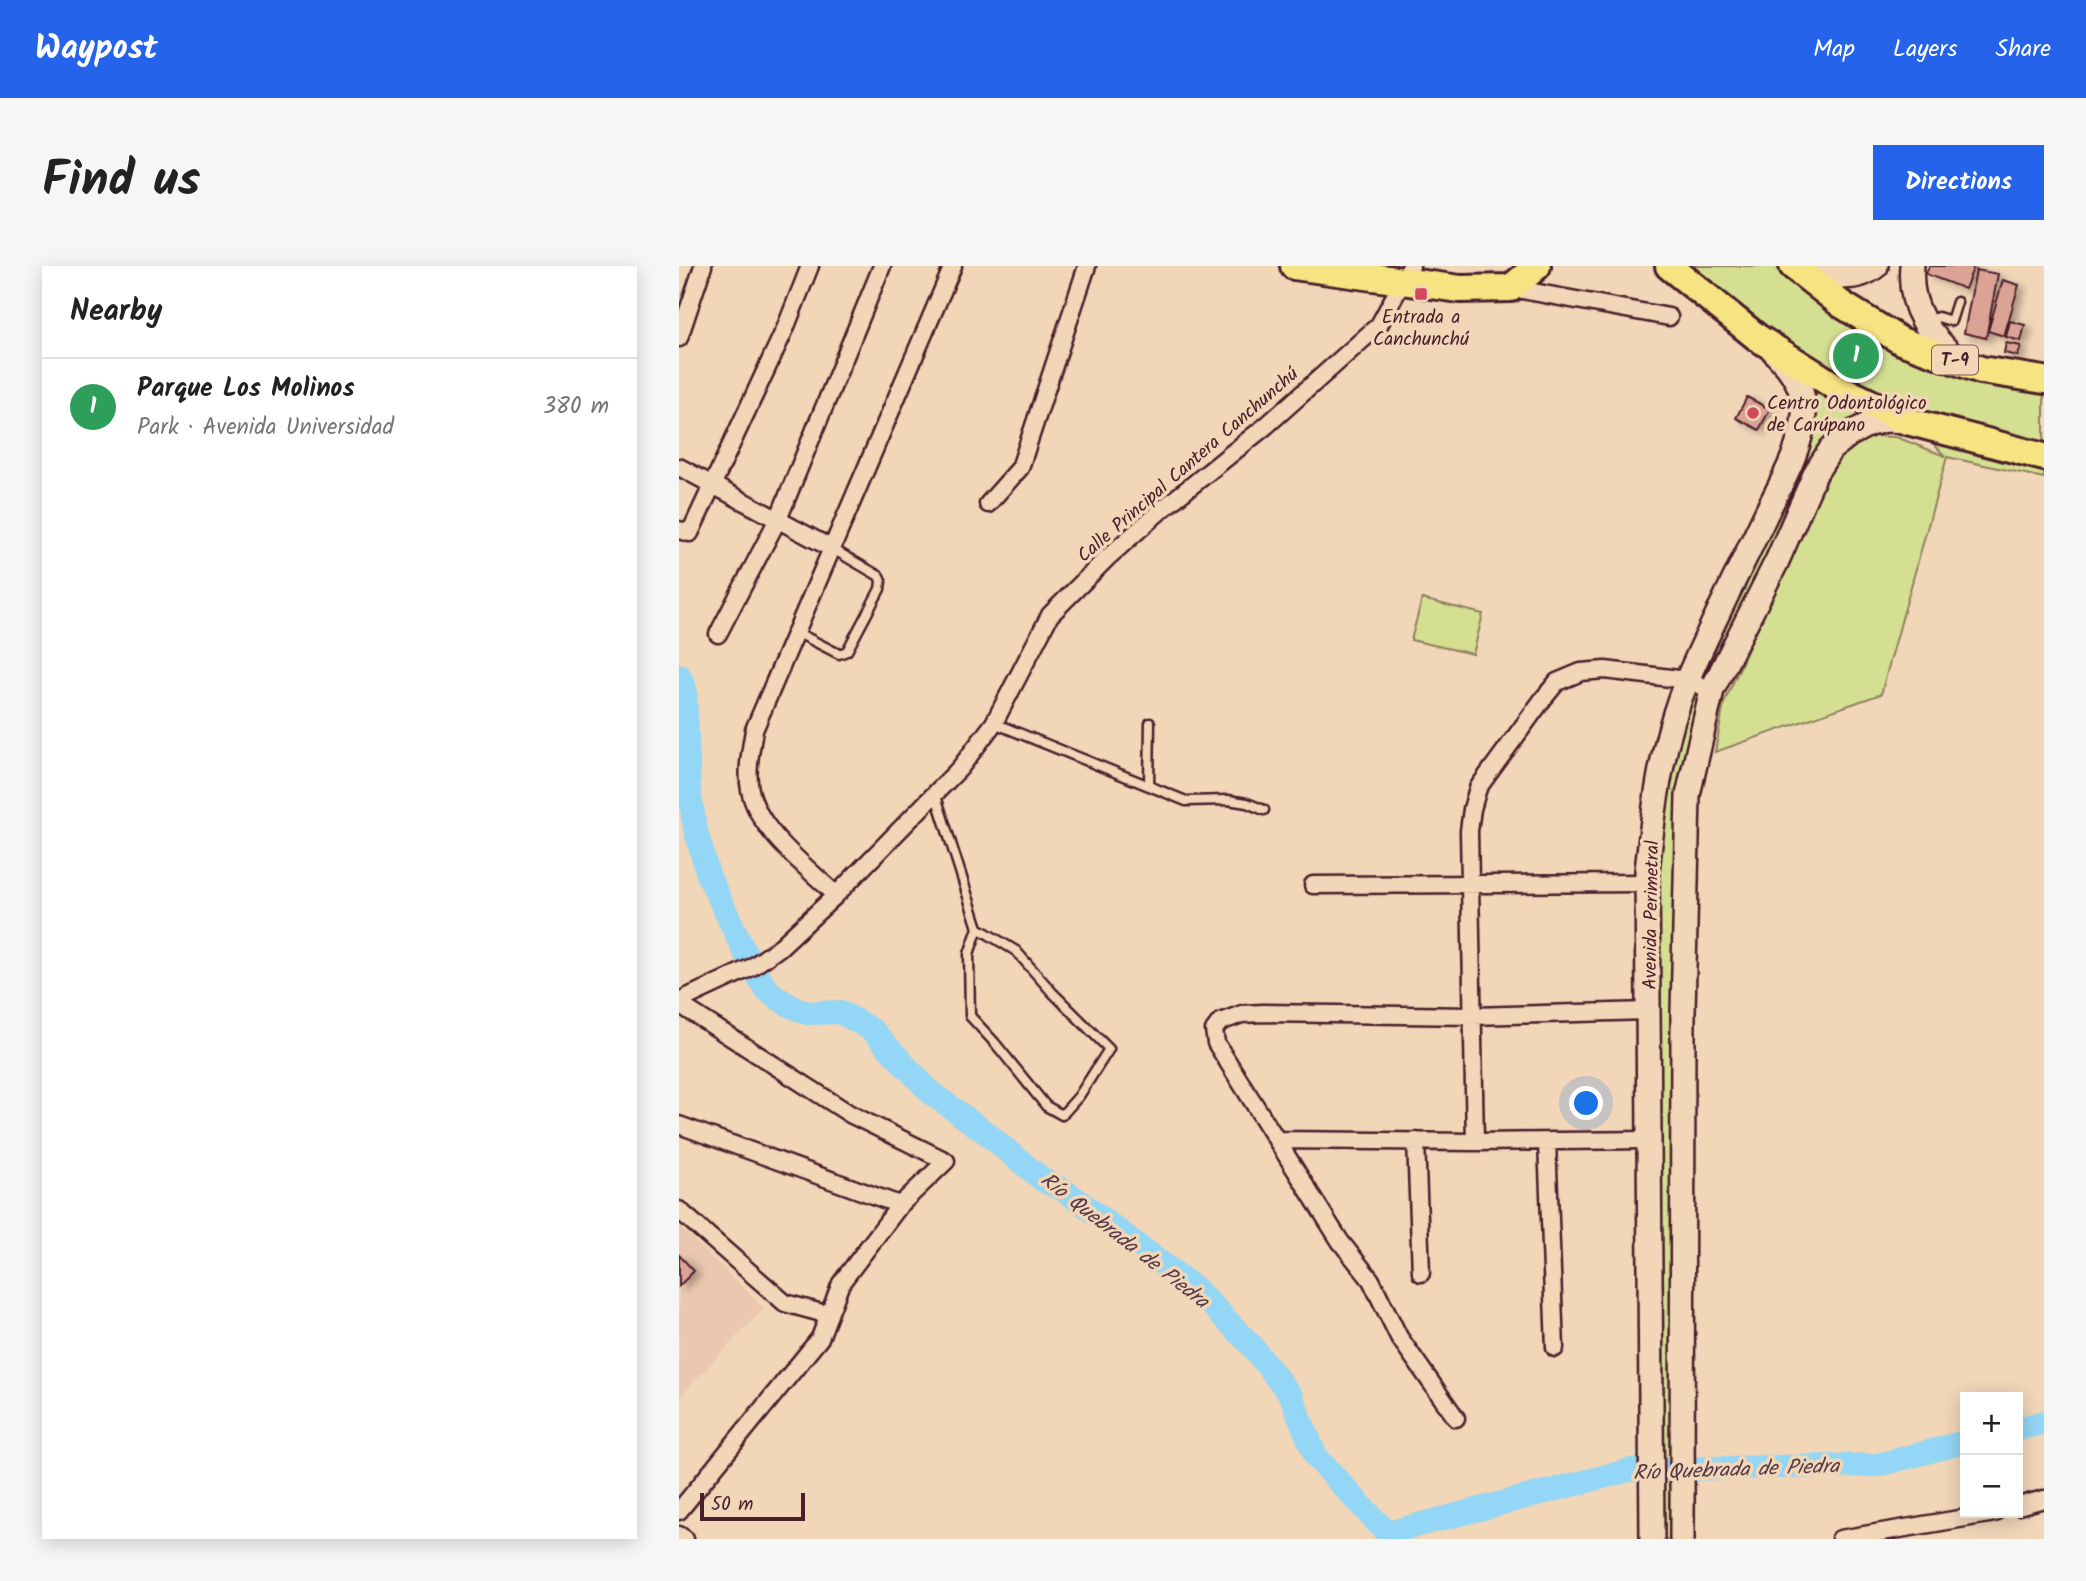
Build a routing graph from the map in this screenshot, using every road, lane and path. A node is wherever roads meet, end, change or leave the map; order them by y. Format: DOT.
graph roads {
  1 [pos="703,266"];
  2 [pos="810,266"];
  3 [pos="883,266"];
  4 [pos="953,266"];
  5 [pos="1087,266"];
  6 [pos="1294,266"];
  7 [pos="1537,266"];
  8 [pos="1669,266"];
  9 [pos="1793,266"];
  10 [pos="1802,266"];
  11 [pos="1876,266"];
  12 [pos="1912,266"];
  13 [pos="1408,273"];
  14 [pos="1511,288"];
  15 [pos="1957,302"];
  16 [pos="1669,317"];
  17 [pos="1923,322"];
  18 [pos="679,338"];
  19 [pos="1758,338"];
  20 [pos="1959,361"];
  21 [pos="2044,380"];
  22 [pos="1907,421"];
  23 [pos="2044,457"];
  24 [pos="679,467"];
  25 [pos="712,485"];
  26 [pos="988,503"];
  27 [pos="778,520"];
  28 [pos="679,530"];
  29 [pos="831,548"];
  30 [pos="795,632"];
  31 [pos="717,634"];
  32 [pos="1687,680"];
  33 [pos="1712,690"];
  34 [pos="994,723"];
  35 [pos="1150,723"];
  36 [pos="1149,786"];
  37 [pos="935,793"];
  38 [pos="1264,810"];
  39 [pos="1647,883"];
  40 [pos="1470,884"];
  41 [pos="1314,885"];
  42 [pos="836,895"];
  43 [pos="978,928"];
  44 [pos="679,1003"];
  45 [pos="1648,1011"];
  46 [pos="1473,1016"];
  47 [pos="679,1125"];
  48 [pos="1682,1133"];
  49 [pos="1649,1137"];
  50 [pos="1277,1140"];
  51 [pos="1416,1141"];
  52 [pos="1475,1142"];
  53 [pos="1547,1142"];
  54 [pos="900,1205"];
  55 [pos="679,1210"];
  56 [pos="1421,1273"];
  57 [pos="829,1315"];
  58 [pos="1555,1348"];
  59 [pos="1456,1418"];
  60 [pos="2044,1499"];
  61 [pos="2023,1505"];
  62 [pos="679,1511"];
  63 [pos="1965,1518"];
  64 [pos="679,1535"];
  65 [pos="685,1539"];
  66 [pos="1652,1539"];
  67 [pos="1682,1539"];
  68 [pos="1840,1539"];
  1 -- 18 [label="street"];
  2 -- 25 [label="street"];
  3 -- 27 [label="street"];
  4 -- 29 [label="street"];
  5 -- 26 [label="street"];
  6 -- 13 [label="highway"];
  7 -- 14 [label="highway"];
  8 -- 19 [label="highway"];
  9 -- 20 [label="highway, T-9"];
  10 -- 11 [label="main road"];
  12 -- 17 [label="main road"];
  13 -- 14 [label="highway"];
  13 -- 34 [label="street, Calle Principal Cantera Canchunchú"];
  14 -- 16 [label="street"];
  15 -- 17 [label="lane"];
  17 -- 20 [label="main road"];
  19 -- 22 [label="highway"];
  19 -- 32 [label="main road, Avenida Perimetral"];
  20 -- 21 [label="highway, T-9"];
  22 -- 23 [label="highway"];
  22 -- 33 [label="main road, Avenida Perimetral"];
  24 -- 25 [label="street"];
  25 -- 27 [label="street"];
  25 -- 28 [label="street"];
  27 -- 29 [label="street"];
  27 -- 31 [label="street"];
  29 -- 30 [label="street"];
  29 -- 30 [label="lane"];
  30 -- 42 [label="street"];
  32 -- 33 [label="street"];
  32 -- 39 [label="main road, Avenida Perimetral"];
  32 -- 40 [label="street"];
  33 -- 48 [label="main road, Avenida Perimetral"];
  34 -- 36 [label="lane"];
  34 -- 37 [label="street, Calle Principal Cantera Canchunchú"];
  35 -- 36 [label="lane"];
  36 -- 38 [label="lane"];
  37 -- 42 [label="street, Calle Principal Cantera Canchunchú"];
  37 -- 43 [label="lane"];
  39 -- 40 [label="street"];
  39 -- 45 [label="main road, Avenida Perimetral"];
  40 -- 41 [label="street"];
  40 -- 46 [label="street"];
  42 -- 44 [label="street, Calle Principal Cantera Canchunchú"];
  43 -- 43 [label="lane"];
  44 -- 54 [label="street"];
  45 -- 46 [label="street"];
  45 -- 49 [label="main road, Avenida Perimetral"];
  46 -- 50 [label="street"];
  46 -- 52 [label="street"];
  47 -- 54 [label="street"];
  48 -- 49 [label="main road"];
  48 -- 67 [label="main road, Avenida Perimetral"];
  49 -- 53 [label="street"];
  49 -- 66 [label="main road, Avenida Perimetral"];
  50 -- 51 [label="street"];
  50 -- 59 [label="street"];
  51 -- 52 [label="street"];
  51 -- 56 [label="street"];
  52 -- 53 [label="street"];
  53 -- 58 [label="street"];
  54 -- 57 [label="street"];
  55 -- 57 [label="street"];
  57 -- 62 [label="street"];
  60 -- 61 [label="street"];
  63 -- 68 [label="street"];
  64 -- 65 [label="street"];
}
